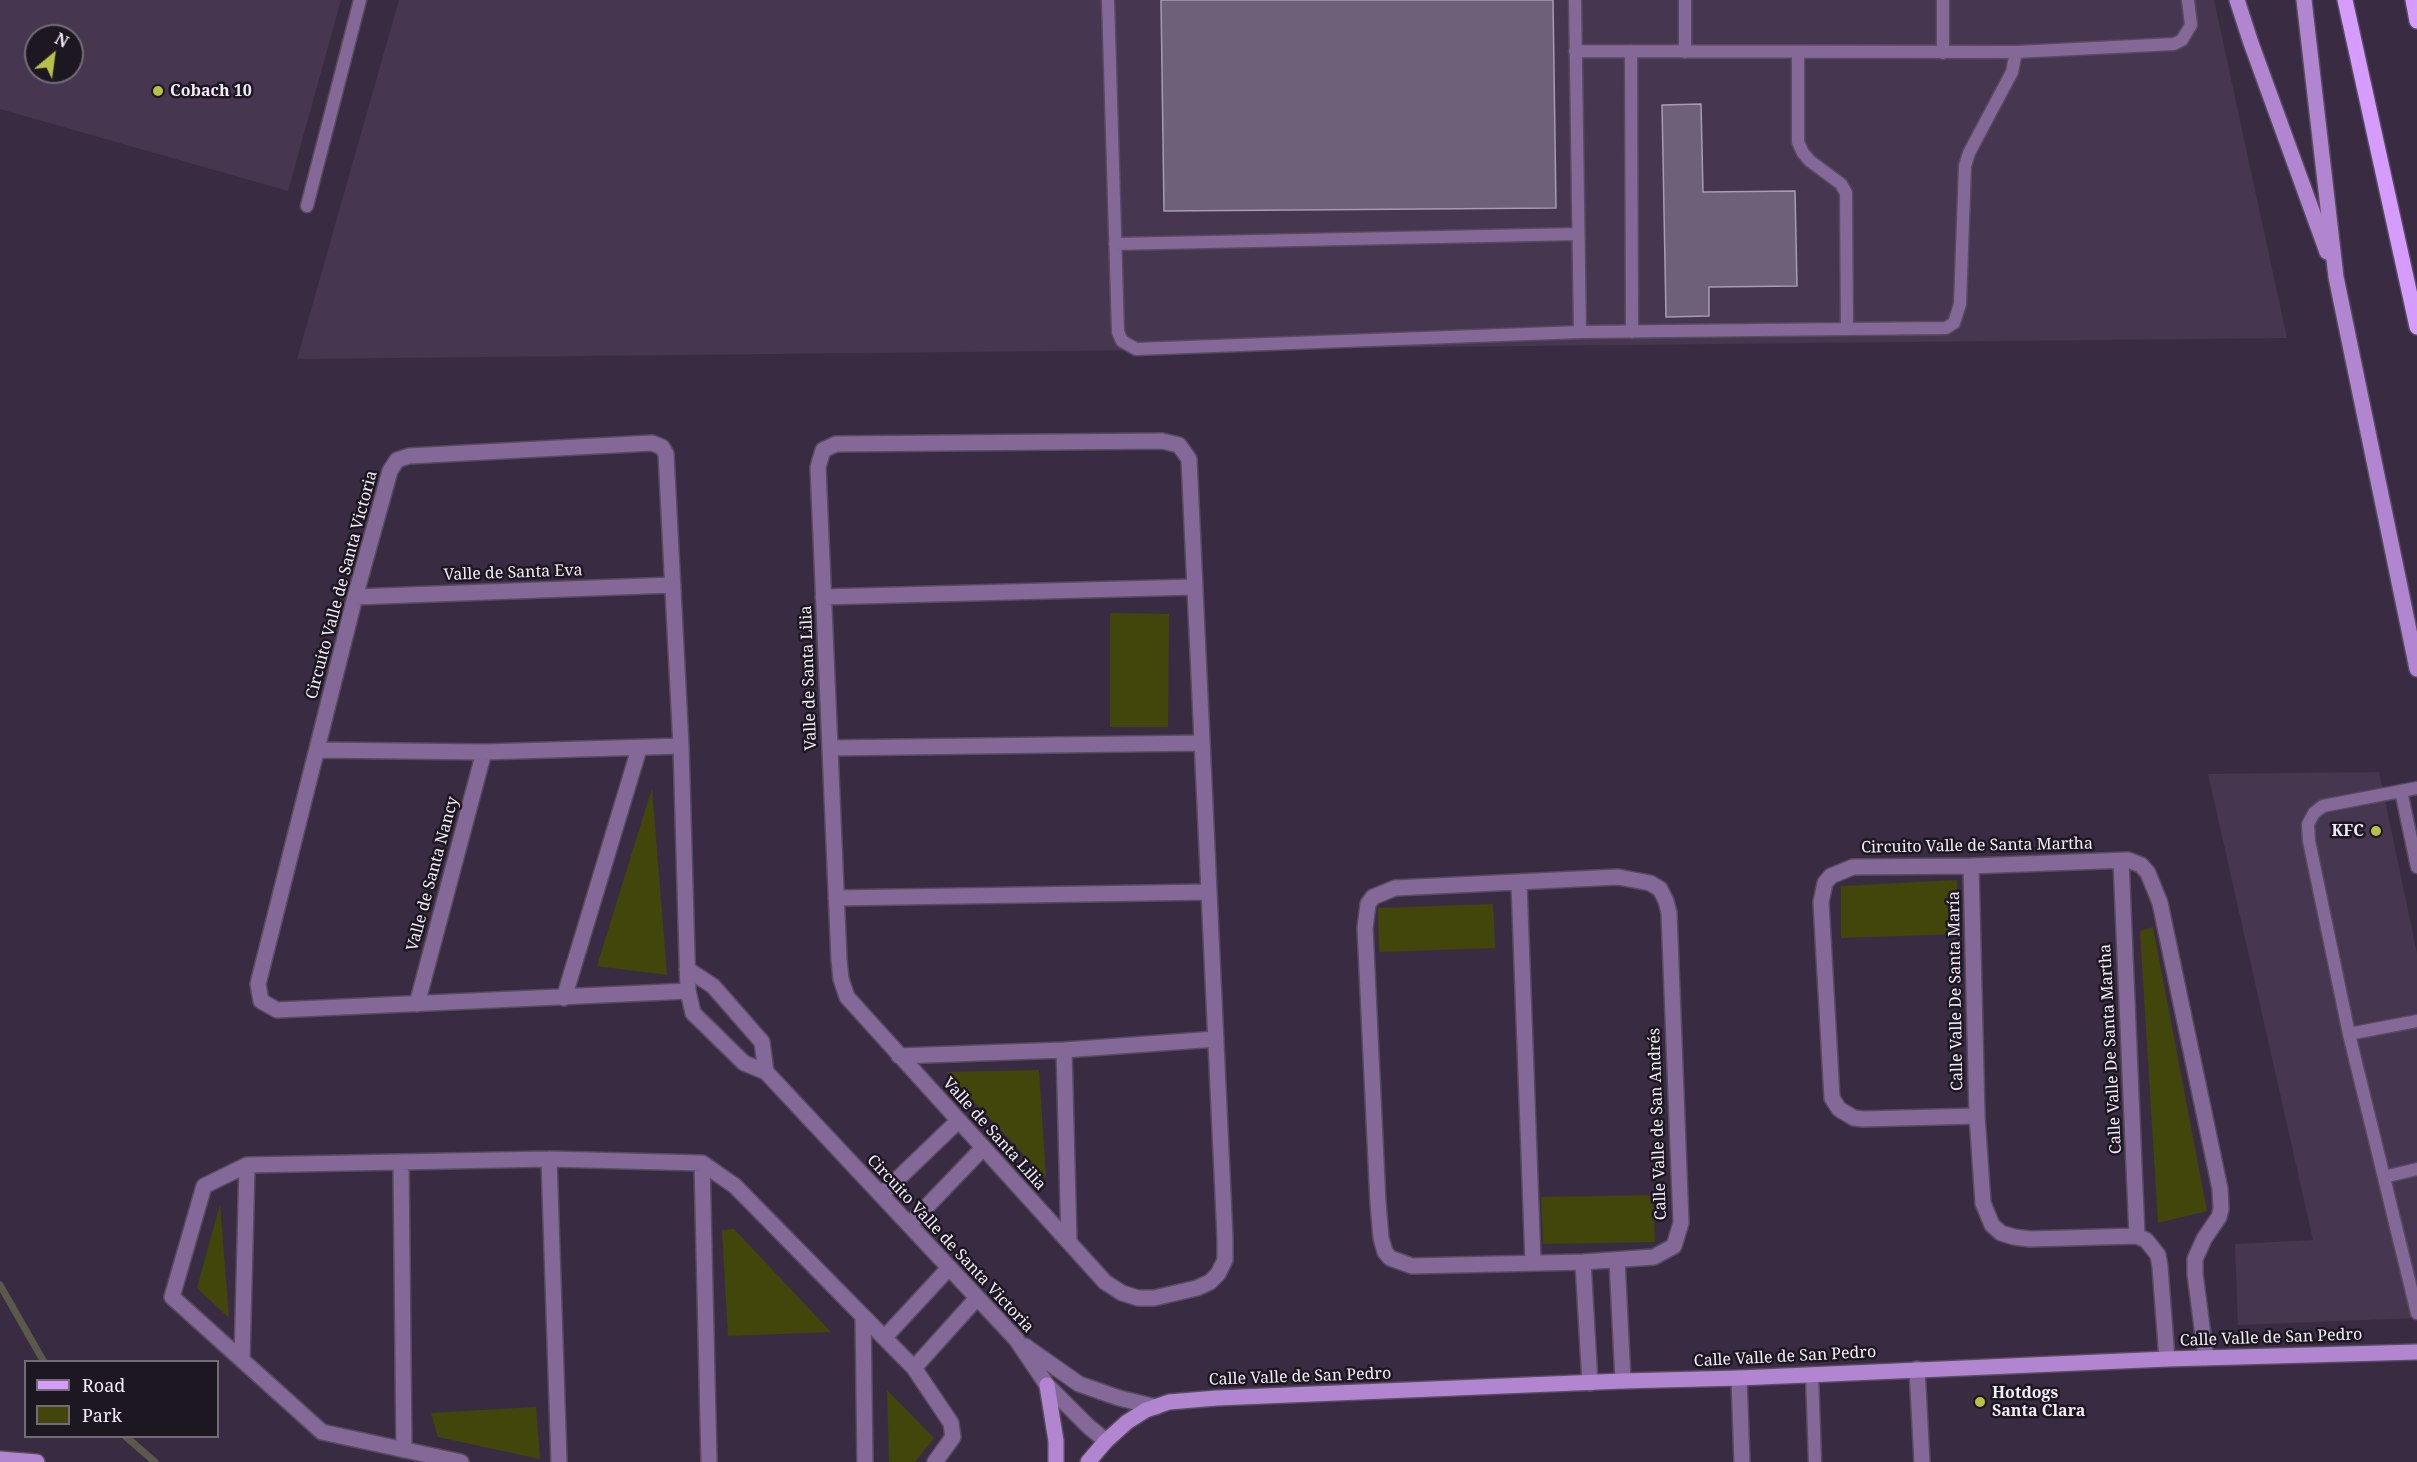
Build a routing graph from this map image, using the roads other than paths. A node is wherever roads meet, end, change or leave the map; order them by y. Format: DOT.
graph roads {
  1 [pos="360,0"];
  2 [pos="1108,0"];
  3 [pos="1575,0"];
  4 [pos="1685,0"];
  5 [pos="1943,0"];
  6 [pos="2188,0"];
  7 [pos="2237,0"];
  8 [pos="2304,0"];
  9 [pos="2345,0"];
  10 [pos="2413,0"];
  11 [pos="2417,21"];
  12 [pos="1575,51"];
  13 [pos="1630,51"];
  14 [pos="1685,52"];
  15 [pos="2016,52"];
  16 [pos="1798,53"];
  17 [pos="1943,53"];
  18 [pos="307,206"];
  19 [pos="1578,234"];
  20 [pos="1115,244"];
  21 [pos="2336,277"];
  22 [pos="2417,327"];
  23 [pos="1847,329"];
  24 [pos="1580,332"];
  25 [pos="1632,332"];
  26 [pos="673,585"];
  27 [pos="1195,587"];
  28 [pos="355,597"];
  29 [pos="823,597"];
  30 [pos="2417,669"];
  31 [pos="1202,743"];
  32 [pos="681,746"];
  33 [pos="830,748"];
  34 [pos="639,749"];
  35 [pos="317,750"];
  36 [pos="484,752"];
  37 [pos="2417,788"];
  38 [pos="2401,791"];
  39 [pos="2121,861"];
  40 [pos="1971,866"];
  41 [pos="2417,867"];
  42 [pos="1519,883"];
  43 [pos="1209,892"];
  44 [pos="837,898"];
  45 [pos="687,969"];
  46 [pos="688,991"];
  47 [pos="564,998"];
  48 [pos="417,1004"];
  49 [pos="2417,1021"];
  50 [pos="2349,1034"];
  51 [pos="1216,1039"];
  52 [pos="1064,1050"];
  53 [pos="899,1056"];
  54 [pos="766,1072"];
  55 [pos="1977,1116"];
  56 [pos="958,1121"];
  57 [pos="983,1148"];
  58 [pos="549,1159"];
  59 [pos="402,1162"];
  60 [pos="702,1163"];
  61 [pos="247,1165"];
  62 [pos="2417,1169"];
  63 [pos="2384,1177"];
  64 [pos="880,1195"];
  65 [pos="909,1225"];
  66 [pos="2138,1236"];
  67 [pos="1069,1242"];
  68 [pos="1617,1260"];
  69 [pos="1533,1262"];
  70 [pos="1582,1262"];
  71 [pos="949,1268"];
  72 [pos="977,1298"];
  73 [pos="2417,1313"];
  74 [pos="863,1316"];
  75 [pos="885,1337"];
  76 [pos="1016,1339"];
  77 [pos="2417,1352"];
  78 [pos="2206,1358"];
  79 [pos="2167,1359"];
  80 [pos="242,1360"];
  81 [pos="914,1368"];
  82 [pos="1917,1369"];
  83 [pos="1812,1374"];
  84 [pos="1739,1378"];
  85 [pos="1623,1381"];
  86 [pos="1590,1383"];
  87 [pos="1047,1385"];
  88 [pos="1156,1407"];
  89 [pos="1106,1441"];
  90 [pos="404,1450"];
  91 [pos="0,1460"];
  92 [pos="37,1462"];
  93 [pos="461,1462"];
  94 [pos="559,1462"];
  95 [pos="709,1462"];
  96 [pos="865,1462"];
  97 [pos="935,1462"];
  98 [pos="1056,1462"];
  99 [pos="1088,1462"];
  100 [pos="1742,1462"];
  101 [pos="1815,1462"];
  102 [pos="1922,1462"];
  1 -- 18 [label="lane"];
  2 -- 20 [label="lane"];
  3 -- 12 [label="lane"];
  4 -- 14 [label="lane"];
  5 -- 17 [label="lane"];
  6 -- 15 [label="lane"];
  7 -- 21 [label="street"];
  8 -- 21 [label="street"];
  9 -- 22 [label="main road"];
  10 -- 11 [label="main road"];
  12 -- 13 [label="lane"];
  12 -- 19 [label="lane"];
  13 -- 14 [label="lane"];
  13 -- 25 [label="lane"];
  14 -- 16 [label="lane"];
  15 -- 17 [label="lane"];
  15 -- 23 [label="lane"];
  16 -- 17 [label="lane"];
  16 -- 23 [label="lane"];
  19 -- 20 [label="lane"];
  19 -- 24 [label="lane"];
  20 -- 24 [label="lane"];
  21 -- 30 [label="street"];
  23 -- 25 [label="lane"];
  24 -- 25 [label="lane"];
  26 -- 28 [label="street, Valle de Santa Eva"];
  26 -- 28 [label="street, Circuito Valle de Santa Victoria"];
  26 -- 32 [label="street, Circuito Valle de Santa Victoria"];
  27 -- 29 [label="street"];
  27 -- 29 [label="street, Valle de Santa Lilia"];
  27 -- 31 [label="street, Valle de Santa Lilia"];
  28 -- 35 [label="street, Circuito Valle de Santa Victoria"];
  29 -- 33 [label="street, Valle de Santa Lilia"];
  31 -- 33 [label="street"];
  31 -- 43 [label="street, Valle de Santa Lilia"];
  32 -- 34 [label="street"];
  32 -- 45 [label="street, Circuito Valle de Santa Victoria"];
  33 -- 44 [label="street, Valle de Santa Lilia"];
  34 -- 36 [label="street"];
  34 -- 47 [label="street"];
  35 -- 36 [label="street"];
  35 -- 48 [label="street, Circuito Valle de Santa Victoria"];
  36 -- 48 [label="street, Valle de Santa Nancy"];
  37 -- 38 [label="lane"];
  38 -- 41 [label="lane"];
  38 -- 50 [label="lane"];
  39 -- 40 [label="street, Circuito Valle de Santa Martha"];
  39 -- 66 [label="street, Calle Valle De Santa Martha"];
  39 -- 78 [label="street, Circuito Valle de Santa Martha"];
  40 -- 55 [label="street, Calle Valle De Santa María"];
  40 -- 55 [label="street, Circuito Valle de Santa Martha"];
  42 -- 68 [label="street, Calle Valle de San Andrés"];
  42 -- 69 [label="street"];
  42 -- 69 [label="street, Calle Valle de San Andrés"];
  43 -- 44 [label="street"];
  43 -- 51 [label="street, Valle de Santa Lilia"];
  44 -- 53 [label="street, Valle de Santa Lilia"];
  45 -- 46 [label="street, Circuito Valle de Santa Victoria"];
  45 -- 54 [label="street"];
  46 -- 47 [label="street, Circuito Valle de Santa Victoria"];
  46 -- 54 [label="street, Circuito Valle de Santa Victoria"];
  47 -- 48 [label="street, Circuito Valle de Santa Victoria"];
  49 -- 50 [label="lane"];
  50 -- 63 [label="lane"];
  51 -- 52 [label="street"];
  51 -- 67 [label="street, Valle de Santa Lilia"];
  52 -- 53 [label="street"];
  52 -- 67 [label="street"];
  53 -- 56 [label="street, Valle de Santa Lilia"];
  54 -- 64 [label="street, Circuito Valle de Santa Victoria"];
  55 -- 66 [label="street"];
  56 -- 57 [label="street, Valle de Santa Lilia"];
  56 -- 64 [label="street"];
  57 -- 65 [label="street"];
  57 -- 67 [label="street, Valle de Santa Lilia"];
  58 -- 59 [label="street"];
  58 -- 60 [label="street"];
  58 -- 94 [label="street"];
  59 -- 61 [label="street"];
  59 -- 90 [label="street"];
  60 -- 74 [label="street"];
  60 -- 95 [label="street"];
  61 -- 80 [label="street"];
  61 -- 80 [label="street"];
  62 -- 63 [label="lane"];
  63 -- 73 [label="lane"];
  64 -- 65 [label="street, Circuito Valle de Santa Victoria"];
  65 -- 71 [label="street, Circuito Valle de Santa Victoria"];
  66 -- 79 [label="street"];
  68 -- 70 [label="street, Calle Valle de San Andrés"];
  68 -- 85 [label="street"];
  69 -- 70 [label="street, Calle Valle de San Andrés"];
  70 -- 86 [label="street"];
  71 -- 72 [label="street, Circuito Valle de Santa Victoria"];
  71 -- 75 [label="street"];
  72 -- 76 [label="street, Circuito Valle de Santa Victoria"];
  72 -- 81 [label="street"];
  74 -- 75 [label="street"];
  74 -- 96 [label="street"];
  75 -- 81 [label="street"];
  76 -- 87 [label="street, Circuito Valle de Santa Victoria"];
  76 -- 88 [label="street, Calle Valle de San Pedro"];
  77 -- 78 [label="street, Calle Valle de San Pedro"];
  78 -- 79 [label="street, Calle Valle de San Pedro"];
  79 -- 82 [label="street, Calle Valle de San Pedro"];
  80 -- 90 [label="street"];
  81 -- 97 [label="street"];
  82 -- 83 [label="street, Calle Valle de San Pedro"];
  82 -- 102 [label="street"];
  83 -- 84 [label="street, Calle Valle de San Pedro"];
  83 -- 101 [label="lane"];
  84 -- 85 [label="street, Calle Valle de San Pedro"];
  84 -- 100 [label="street"];
  85 -- 86 [label="street, Calle Valle de San Pedro"];
  86 -- 88 [label="street, Calle Valle de San Pedro"];
  87 -- 89 [label="street, Circuito Valle de Santa Victoria"];
  87 -- 98 [label="street"];
  88 -- 89 [label="street, Calle Valle de San Pedro"];
  89 -- 99 [label="street, Calle Valle de San Pedro"];
  90 -- 93 [label="street"];
  91 -- 92 [label="street"];
}
